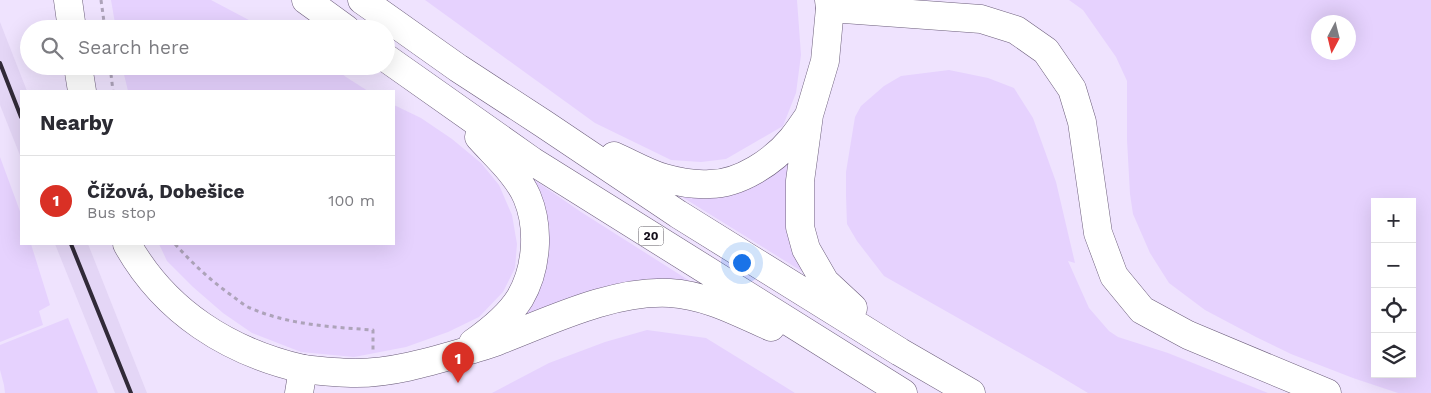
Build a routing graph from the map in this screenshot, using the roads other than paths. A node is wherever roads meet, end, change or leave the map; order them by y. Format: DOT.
graph roads {
  1 [pos="68,0"];
  2 [pos="306,0"];
  3 [pos="362,0"];
  4 [pos="830,4"];
  5 [pos="71,20"];
  6 [pos="334,20"];
  7 [pos="390,20"];
  8 [pos="395,23"];
  9 [pos="395,64"];
  10 [pos="79,75"];
  11 [pos="82,90"];
  12 [pos="444,99"];
  13 [pos="809,116"];
  14 [pos="544,124"];
  15 [pos="128,245"];
  16 [pos="900,352"];
  17 [pos="450,356"];
  18 [pos="861,367"];
  19 [pos="301,381"];
  20 [pos="903,393"];
  21 [pos="971,393"];
  22 [pos="1327,393"];
  1 -- 5 [label="main road"];
  2 -- 6 [label="main road"];
  3 -- 7 [label="main road, 20"];
  4 -- 13 [label="main road"];
  4 -- 22 [label="main road"];
  8 -- 14 [label="main road, 20"];
  9 -- 12 [label="main road, 20"];
  10 -- 11 [label="main road"];
  12 -- 17 [label="main road"];
  12 -- 18 [label="main road, 20"];
  13 -- 14 [label="main road"];
  13 -- 16 [label="main road"];
  14 -- 16 [label="main road, 20"];
  15 -- 19 [label="main road"];
  16 -- 21 [label="main road, 20"];
  17 -- 18 [label="main road"];
  17 -- 19 [label="main road"];
  18 -- 20 [label="main road, 20"];
}
